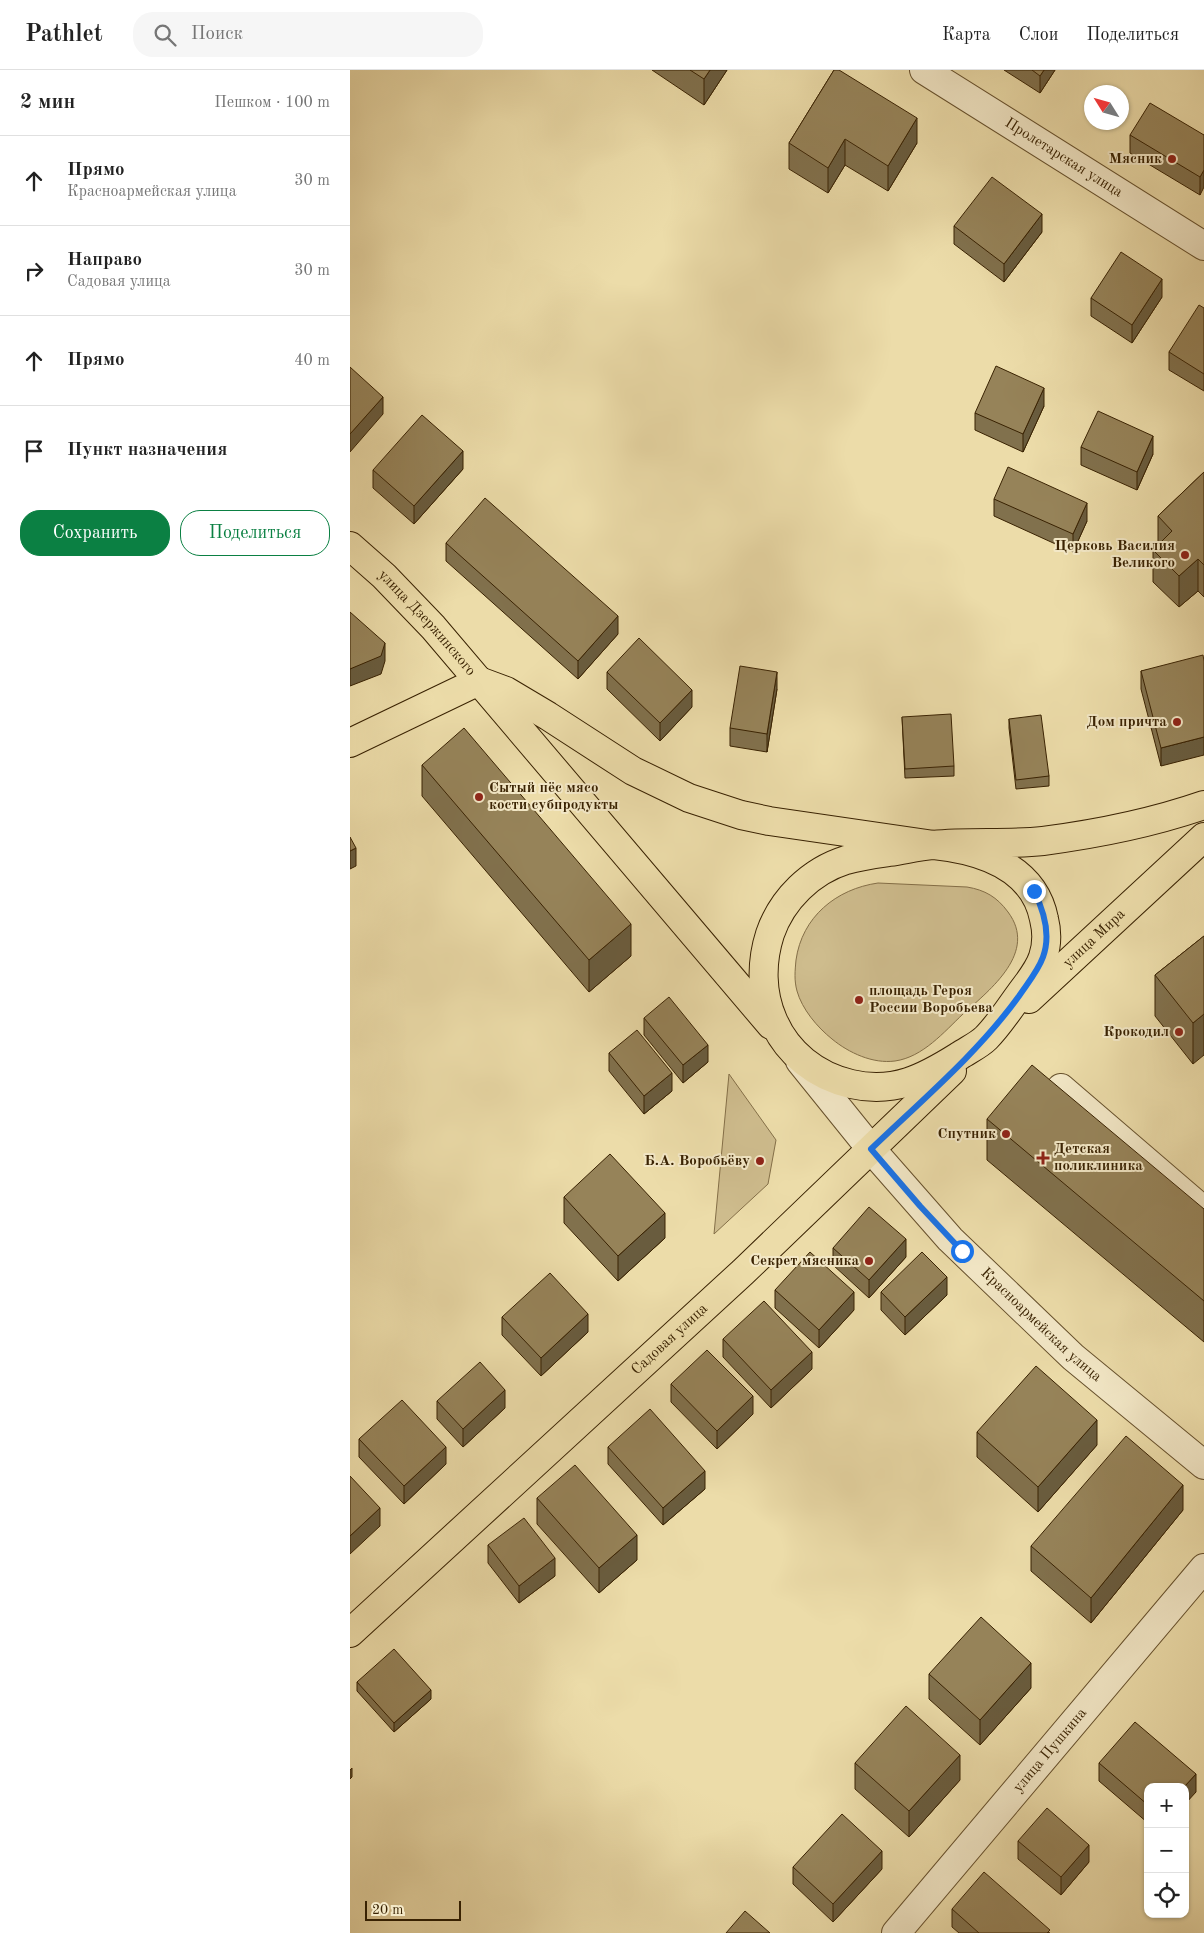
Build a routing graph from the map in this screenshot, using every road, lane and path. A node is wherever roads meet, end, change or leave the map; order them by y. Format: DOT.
graph roads {
  1 [pos="924,70"];
  2 [pos="1204,246"];
  3 [pos="350,546"];
  4 [pos="479,681"];
  5 [pos="350,743"];
  6 [pos="1204,805"];
  7 [pos="1204,837"];
  8 [pos="934,845"];
  9 [pos="984,1040"];
  10 [pos="786,1042"];
  11 [pos="1061,1088"];
  12 [pos="871,1149"];
  13 [pos="1204,1211"];
  14 [pos="1202,1460"];
  15 [pos="1204,1568"];
  16 [pos="350,1633"];
  17 [pos="896,1933"];
  1 -- 2 [label="street, Пролетарская улица"];
  3 -- 4 [label="main road, улица Дзержинского"];
  4 -- 5 [label="main road"];
  4 -- 8 [label="main road"];
  4 -- 10 [label="main road, улица Дзержинского"];
  6 -- 8 [label="main road"];
  7 -- 9 [label="main road, улица Мира"];
  8 -- 9 [label="main road"];
  8 -- 10 [label="main road"];
  9 -- 10 [label="main road, улица Дзержинского"];
  9 -- 12 [label="main road, Садовая улица"];
  10 -- 12 [label="street, Красноармейская улица"];
  11 -- 13 [label="street"];
  12 -- 14 [label="street, Красноармейская улица"];
  12 -- 16 [label="main road, Садовая улица"];
  15 -- 17 [label="street, улица Пушкина"];
}
